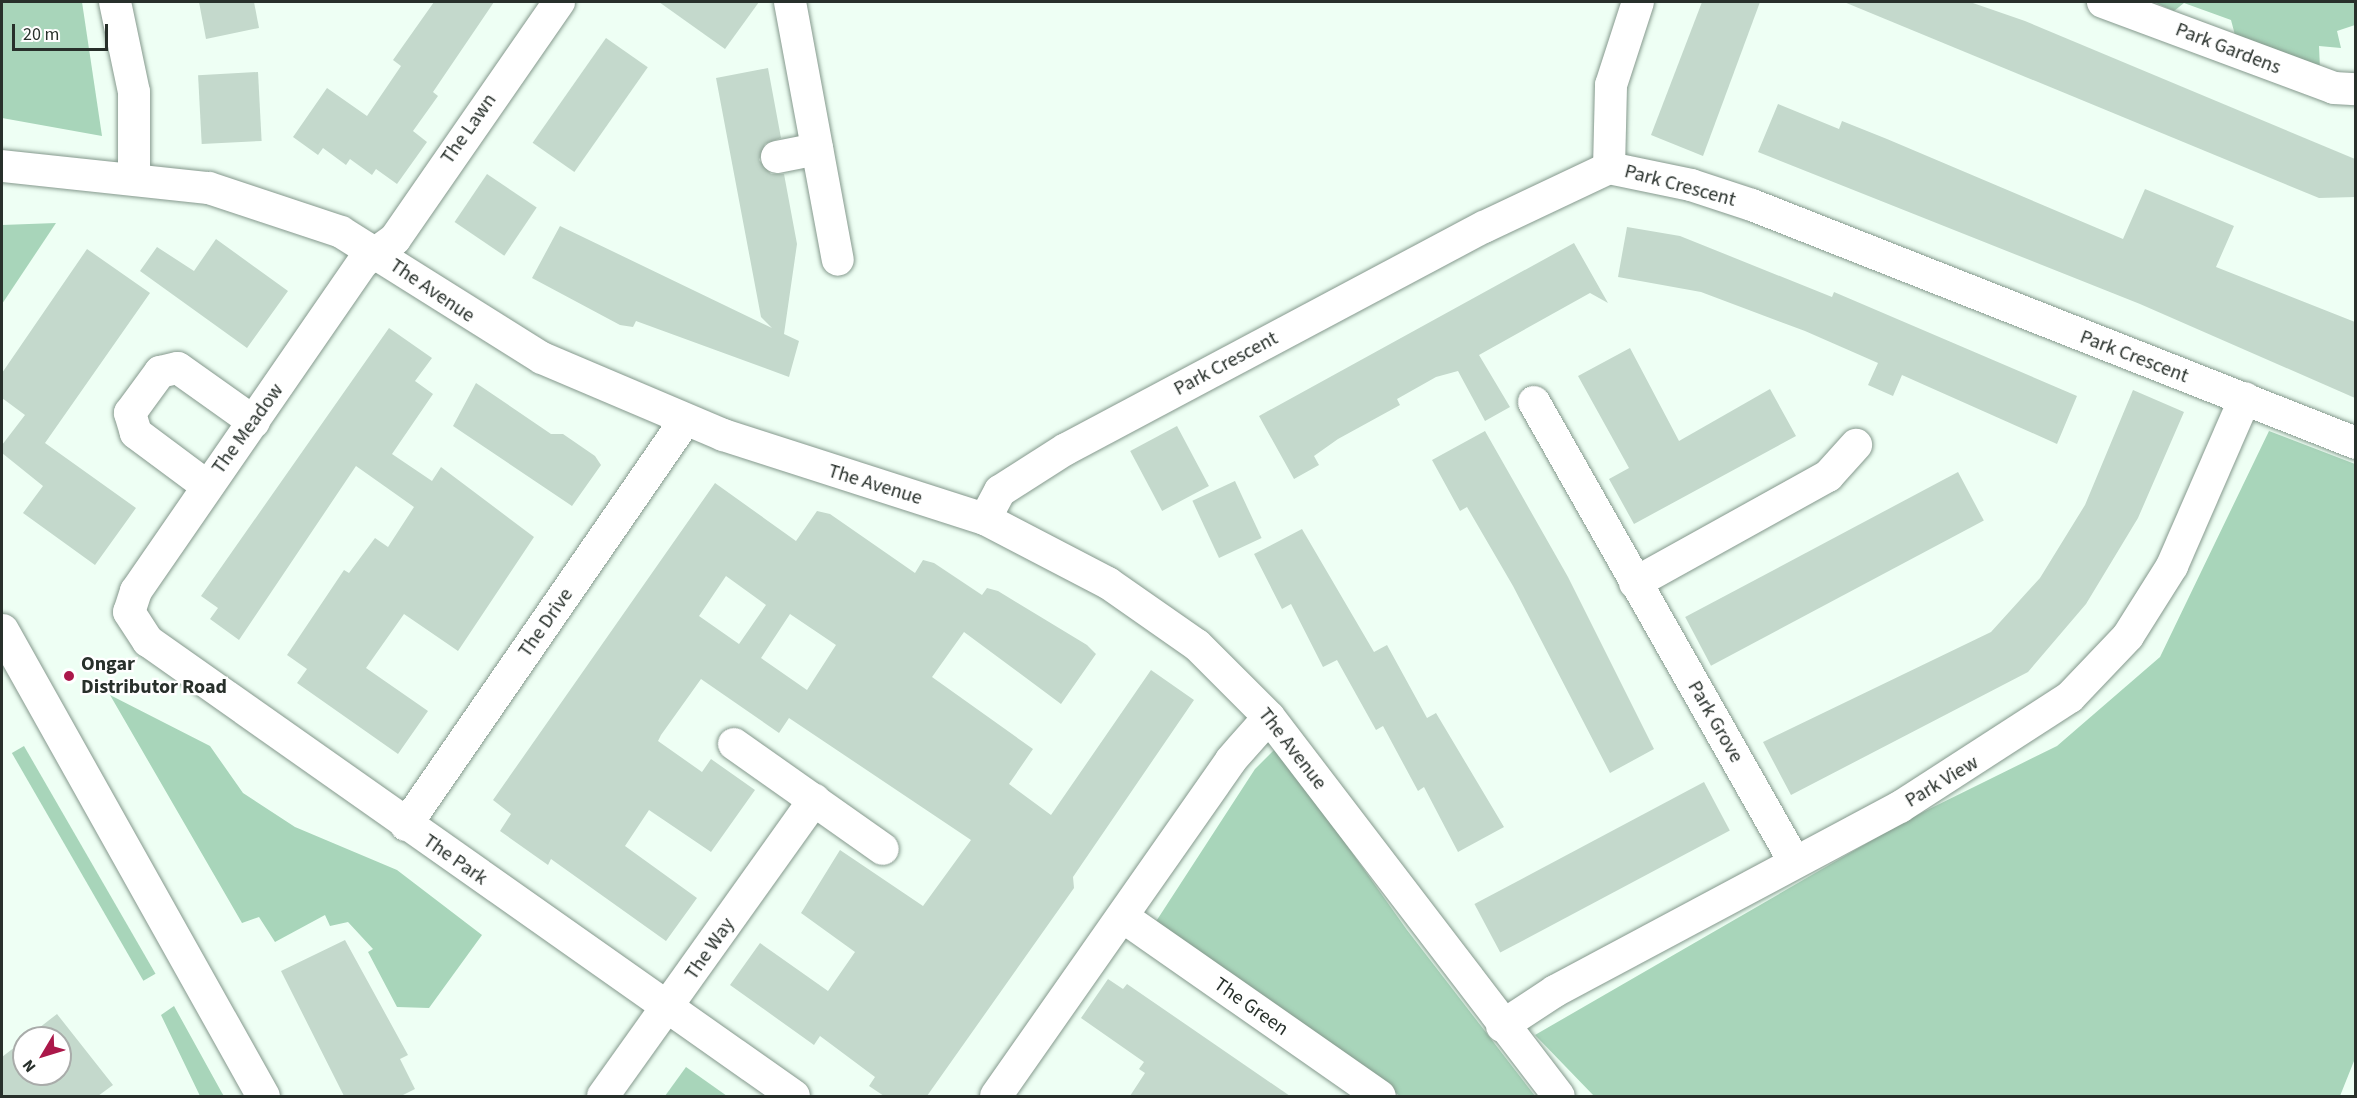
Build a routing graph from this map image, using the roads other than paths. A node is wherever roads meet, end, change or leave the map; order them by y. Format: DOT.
graph roads {
  1 [pos="115,2"];
  2 [pos="559,2"];
  3 [pos="790,2"];
  4 [pos="1638,2"];
  5 [pos="2103,2"];
  6 [pos="2355,90"];
  7 [pos="817,149"];
  8 [pos="777,157"];
  9 [pos="2,166"];
  10 [pos="1609,168"];
  11 [pos="134,177"];
  12 [pos="376,253"];
  13 [pos="838,260"];
  14 [pos="2245,398"];
  15 [pos="1534,402"];
  16 [pos="685,420"];
  17 [pos="254,422"];
  18 [pos="2355,443"];
  19 [pos="1856,445"];
  20 [pos="207,486"];
  21 [pos="985,519"];
  22 [pos="1635,584"];
  23 [pos="129,612"];
  24 [pos="2,630"];
  25 [pos="1269,717"];
  26 [pos="734,744"];
  27 [pos="814,800"];
  28 [pos="406,825"];
  29 [pos="883,849"];
  30 [pos="1794,861"];
  31 [pos="1123,917"];
  32 [pos="668,1008"];
  33 [pos="1502,1026"];
  34 [pos="263,1096"];
  35 [pos="603,1096"];
  36 [pos="794,1096"];
  37 [pos="996,1096"];
  38 [pos="1380,1096"];
  39 [pos="1559,1096"];
  1 -- 11 [label="street"];
  2 -- 12 [label="street, The Lawn"];
  3 -- 7 [label="street"];
  4 -- 10 [label="street"];
  5 -- 6 [label="street, Park Gardens"];
  7 -- 8 [label="street"];
  7 -- 13 [label="street"];
  9 -- 11 [label="street, The Avenue"];
  10 -- 14 [label="street, Park Crescent"];
  10 -- 21 [label="street, Park Crescent"];
  11 -- 12 [label="street, The Avenue"];
  12 -- 16 [label="street, The Avenue"];
  12 -- 17 [label="street, The Meadow"];
  14 -- 18 [label="street, Park Crescent"];
  14 -- 30 [label="street, Park View"];
  15 -- 22 [label="street, Park Grove"];
  16 -- 21 [label="street, The Avenue"];
  16 -- 28 [label="street, The Drive"];
  17 -- 20 [label="street, The Meadow"];
  17 -- 20 [label="street"];
  19 -- 22 [label="street"];
  20 -- 23 [label="street, The Meadow"];
  21 -- 25 [label="street, The Avenue"];
  22 -- 30 [label="street, Park Grove"];
  23 -- 28 [label="street, The Park"];
  24 -- 34 [label="street"];
  25 -- 31 [label="street"];
  25 -- 33 [label="street, The Avenue"];
  26 -- 27 [label="street"];
  27 -- 29 [label="street"];
  27 -- 32 [label="street, The Way"];
  28 -- 32 [label="street, The Park"];
  30 -- 33 [label="street, Park View"];
  31 -- 37 [label="street"];
  31 -- 38 [label="street, The Green"];
  32 -- 35 [label="street, The Way"];
  32 -- 36 [label="street, The Park"];
  33 -- 39 [label="street, The Avenue"];
}
